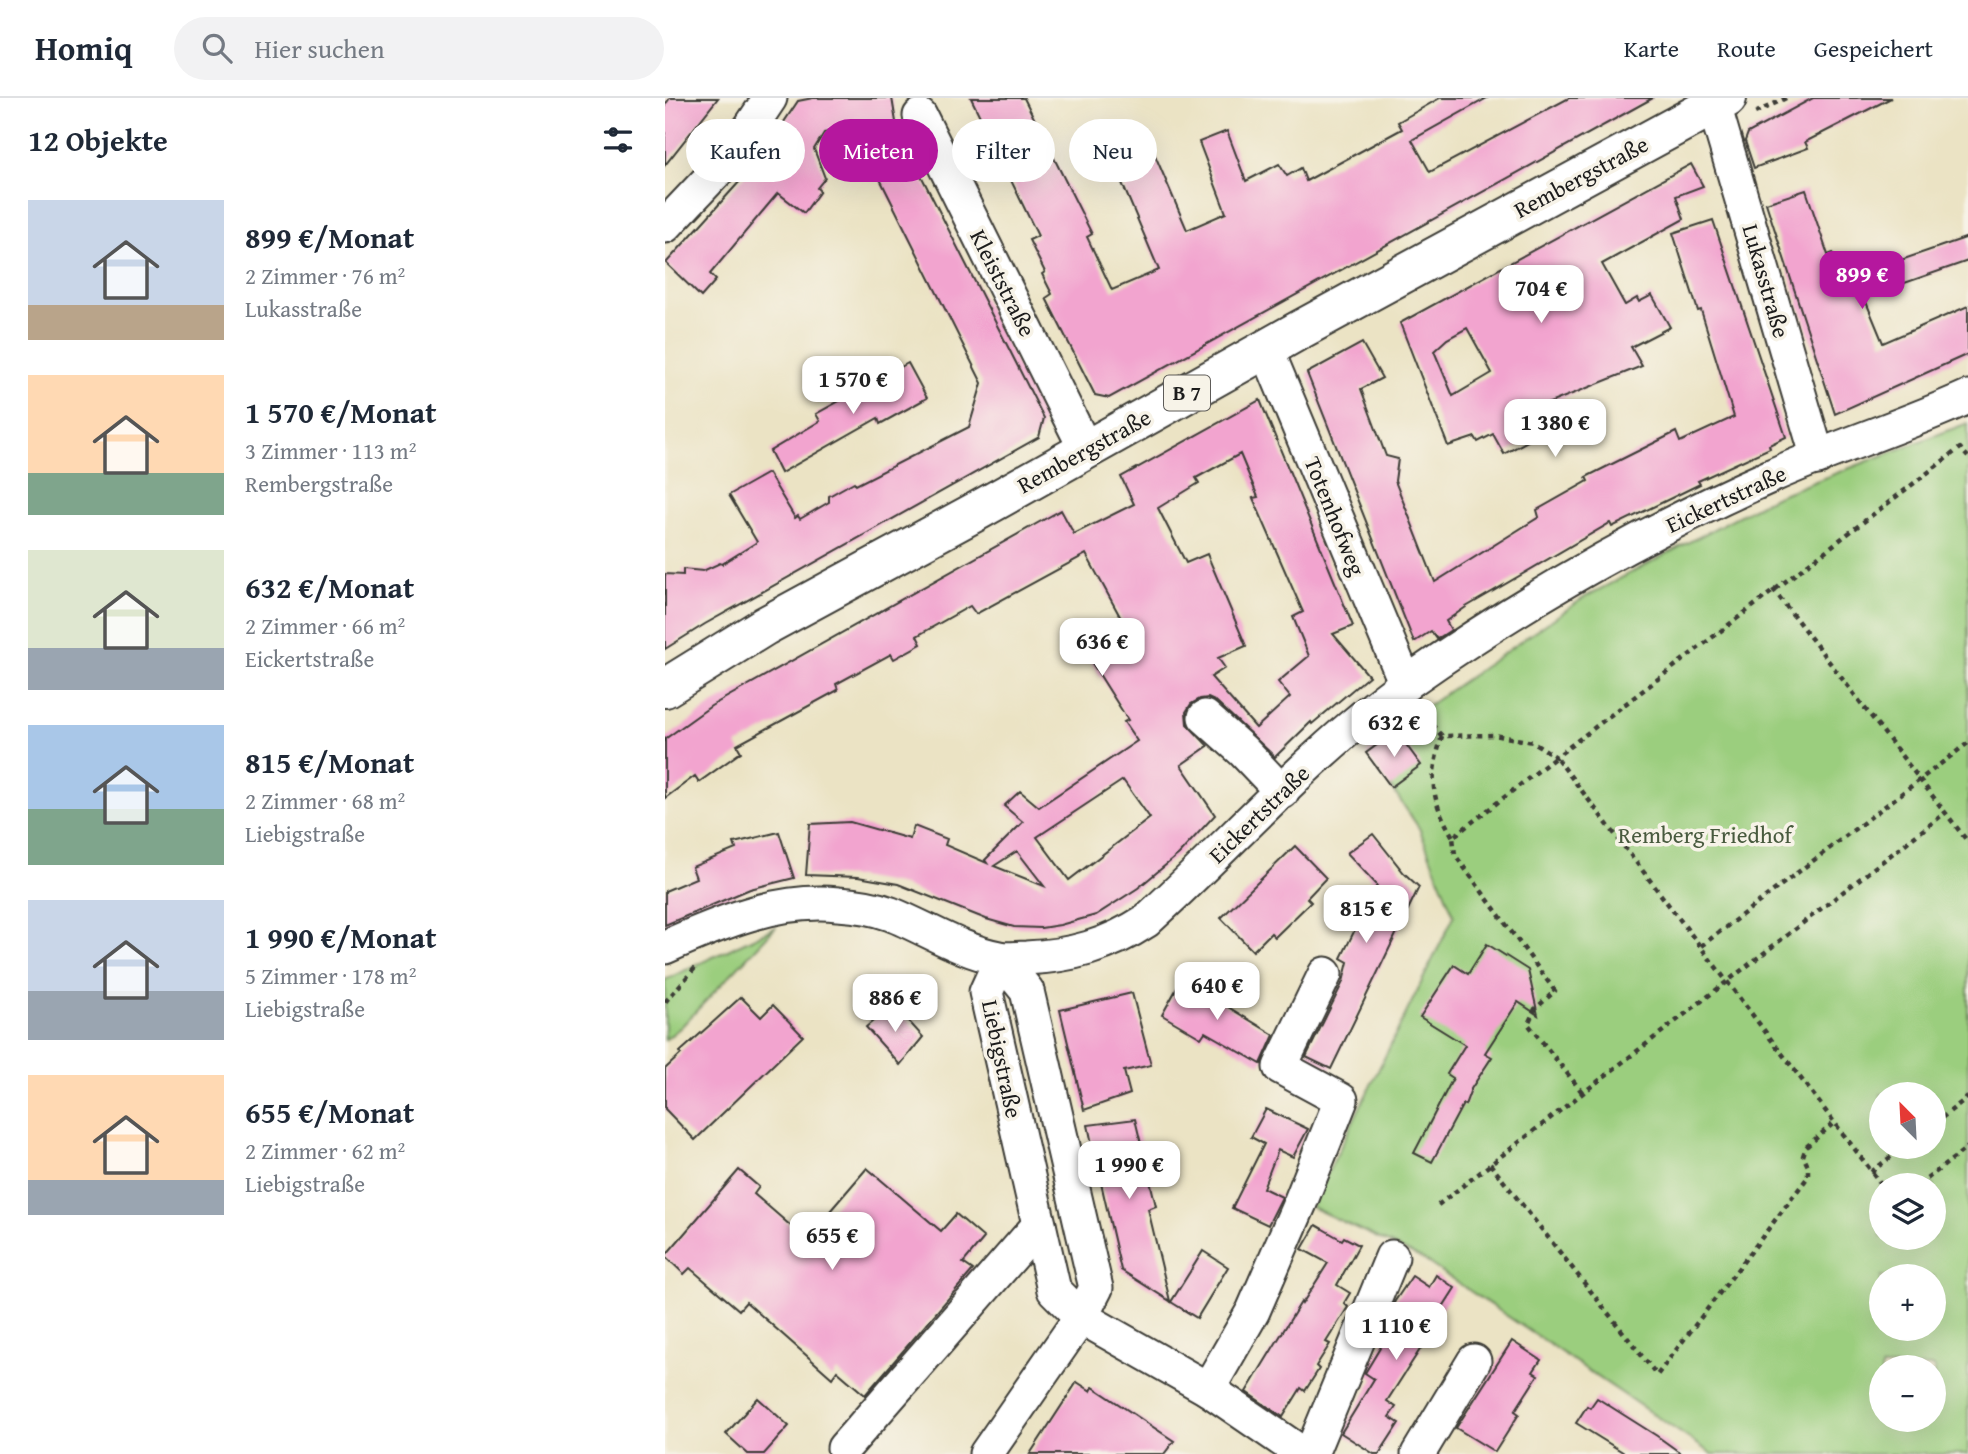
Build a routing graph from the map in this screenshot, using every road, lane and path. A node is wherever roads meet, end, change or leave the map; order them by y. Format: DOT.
graph roads {
  1 [pos="770,98"];
  2 [pos="1721,102"];
  3 [pos="920,116"];
  4 [pos="665,226"];
  5 [pos="1266,348"];
  6 [pos="1968,397"];
  7 [pos="1086,450"];
  8 [pos="1968,457"];
  9 [pos="1818,458"];
  10 [pos="1773,589"];
  11 [pos="1406,684"];
  12 [pos="665,688"];
  13 [pos="1205,717"];
  14 [pos="1443,736"];
  15 [pos="1968,743"];
  16 [pos="1556,757"];
  17 [pos="1921,779"];
  18 [pos="1282,792"];
  19 [pos="1945,813"];
  20 [pos="1453,837"];
  21 [pos="1968,842"];
  22 [pos="1701,946"];
  23 [pos="665,947"];
  24 [pos="1000,959"];
  25 [pos="1325,974"];
  26 [pos="1728,982"];
  27 [pos="1582,1092"];
  28 [pos="1968,1097"];
  29 [pos="1946,1114"];
  30 [pos="1835,1122"];
  31 [pos="1968,1147"];
  32 [pos="1888,1159"];
  33 [pos="1490,1164"];
  34 [pos="1871,1172"];
  35 [pos="1934,1173"];
  36 [pos="1438,1205"];
  37 [pos="1039,1225"];
  38 [pos="1392,1256"];
  39 [pos="1081,1318"];
  40 [pos="1474,1361"];
  41 [pos="1208,1389"];
  42 [pos="844,1448"];
  43 [pos="986,1454"];
  44 [pos="1303,1454"];
  45 [pos="1311,1454"];
  46 [pos="1418,1454"];
  1 -- 4 [label="street"];
  2 -- 5 [label="main road, Rembergstraße / B 7"];
  2 -- 9 [label="street, Lukasstraße"];
  3 -- 7 [label="street, Kleiststraße"];
  5 -- 7 [label="main road, Rembergstraße / B 7"];
  5 -- 11 [label="street, Totenhofweg"];
  6 -- 9 [label="street, Eickertstraße"];
  7 -- 12 [label="main road, Rembergstraße / B 7"];
  8 -- 10 [label="path"];
  9 -- 11 [label="street, Eickertstraße"];
  10 -- 16 [label="path"];
  10 -- 17 [label="path"];
  11 -- 14 [label="path"];
  11 -- 18 [label="street, Eickertstraße"];
  13 -- 18 [label="street"];
  14 -- 16 [label="path"];
  14 -- 20 [label="path"];
  15 -- 17 [label="path"];
  16 -- 20 [label="path"];
  16 -- 22 [label="path"];
  17 -- 19 [label="path"];
  17 -- 22 [label="path"];
  18 -- 24 [label="street, Eickertstraße"];
  19 -- 21 [label="path"];
  19 -- 26 [label="path"];
  20 -- 27 [label="path"];
  22 -- 26 [label="path"];
  23 -- 24 [label="street, Eickertstraße"];
  24 -- 37 [label="street, Liebigstraße"];
  24 -- 39 [label="street, Liebigstraße"];
  25 -- 41 [label="street"];
  26 -- 27 [label="path"];
  26 -- 30 [label="path"];
  27 -- 33 [label="path"];
  28 -- 29 [label="path"];
  30 -- 33 [label="path"];
  30 -- 34 [label="path"];
  31 -- 35 [label="path"];
  32 -- 34 [label="path"];
  33 -- 36 [label="path"];
  37 -- 39 [label="street, Liebigstraße"];
  37 -- 42 [label="street"];
  38 -- 45 [label="street"];
  39 -- 41 [label="street, Liebigstraße"];
  39 -- 43 [label="street"];
  40 -- 46 [label="street"];
  41 -- 44 [label="street, Liebigstraße"];
}
